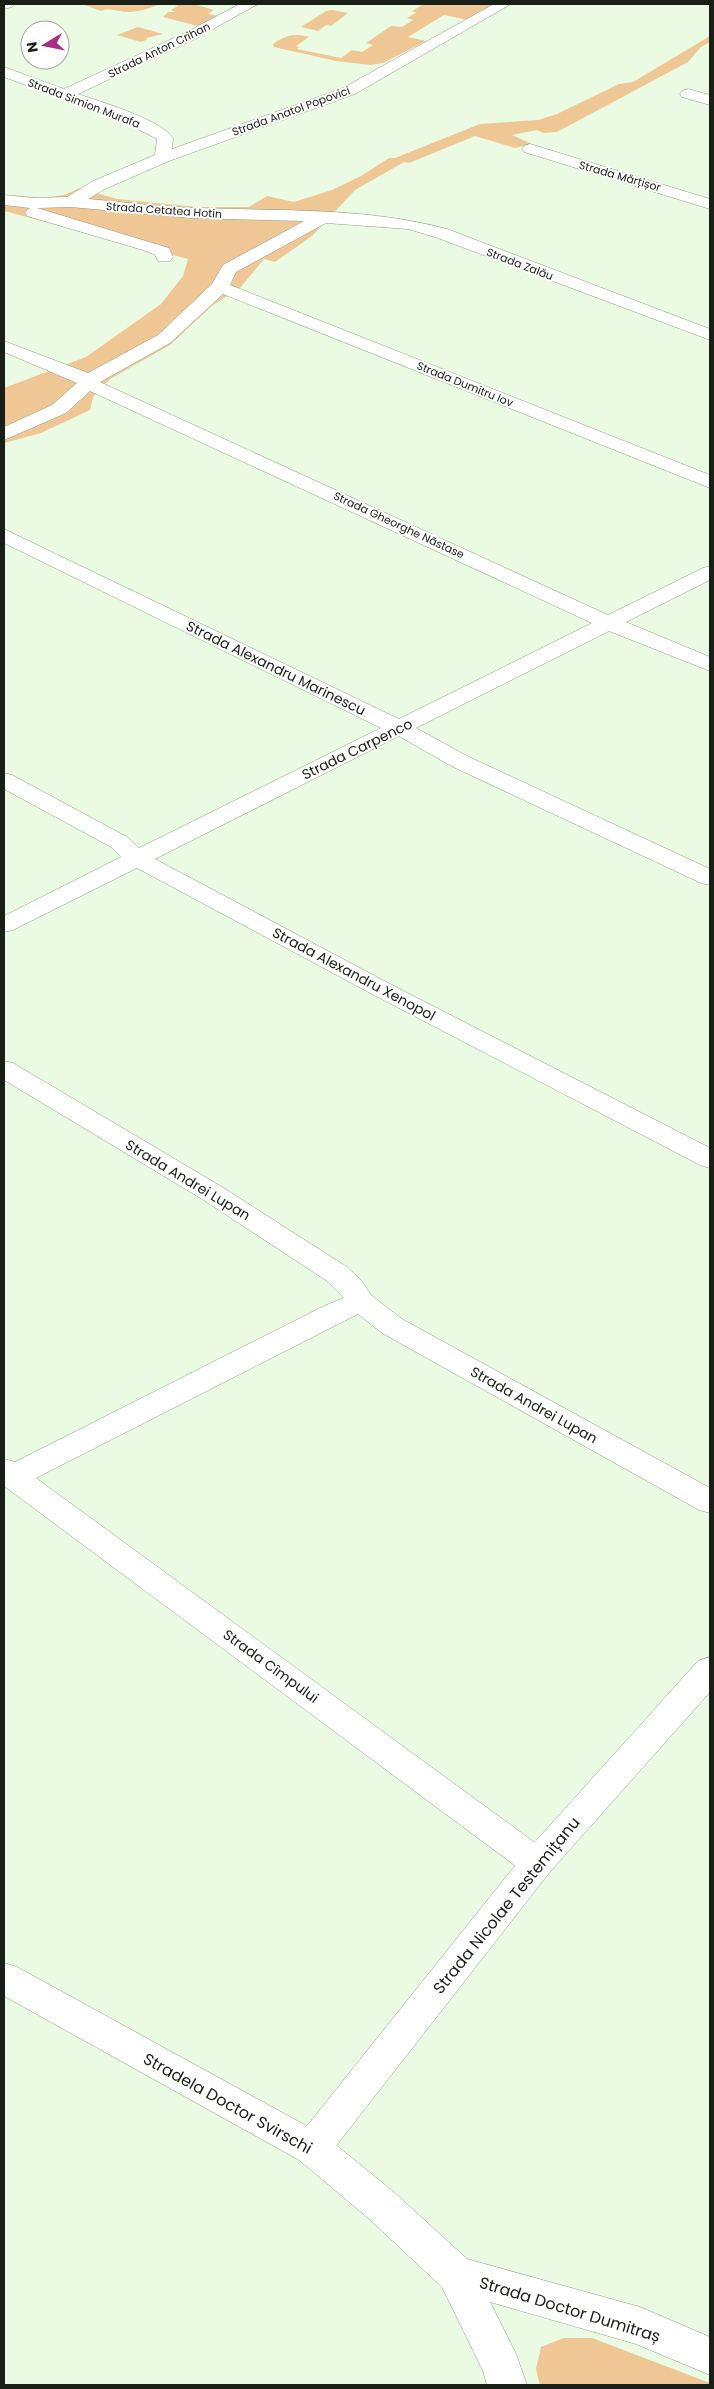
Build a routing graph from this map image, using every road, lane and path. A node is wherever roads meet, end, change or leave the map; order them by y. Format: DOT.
graph roads {
  1 [pos="251,4"];
  2 [pos="504,4"];
  3 [pos="4,72"];
  4 [pos="65,94"];
  5 [pos="688,94"];
  6 [pos="710,100"];
  7 [pos="164,136"];
  8 [pos="202,143"];
  9 [pos="530,149"];
  10 [pos="163,158"];
  11 [pos="4,200"];
  12 [pos="70,202"];
  13 [pos="4,204"];
  14 [pos="710,204"];
  15 [pos="324,217"];
  16 [pos="164,257"];
  17 [pos="220,287"];
  18 [pos="710,335"];
  19 [pos="4,346"];
  20 [pos="88,383"];
  21 [pos="4,434"];
  22 [pos="710,482"];
  23 [pos="4,535"];
  24 [pos="710,572"];
  25 [pos="607,622"];
  26 [pos="710,664"];
  27 [pos="400,728"];
  28 [pos="4,780"];
  29 [pos="136,858"];
  30 [pos="710,878"];
  31 [pos="4,925"];
  32 [pos="4,1069"];
  33 [pos="710,1159"];
  34 [pos="361,1302"];
  35 [pos="9,1473"];
  36 [pos="710,1502"];
  37 [pos="710,1670"];
  38 [pos="537,1863"];
  39 [pos="4,1978"];
  40 [pos="312,2148"];
  41 [pos="456,2274"];
  42 [pos="710,2356"];
  43 [pos="507,2385"];
  1 -- 4 [label="street, Strada Anton Crihan"];
  2 -- 8 [label="street, Strada Anatol Popovici"];
  3 -- 4 [label="street, Strada Simion Murafa"];
  4 -- 7 [label="street, Strada Simion Murafa"];
  5 -- 6 [label="street"];
  7 -- 8 [label="street, Strada Simion Murafa"];
  7 -- 10 [label="street"];
  8 -- 10 [label="street, Strada Anatol Popovici"];
  9 -- 14 [label="street, Strada Mărțișor"];
  10 -- 12 [label="street, Strada Anatol Popovici"];
  11 -- 12 [label="street, Strada Cetatea Hotin"];
  12 -- 15 [label="street, Strada Cetatea Hotin"];
  13 -- 16 [label="street, Strada Cetatea Hotin"];
  15 -- 17 [label="street"];
  15 -- 18 [label="street, Strada Zalău"];
  17 -- 20 [label="street"];
  17 -- 22 [label="street, Strada Dumitru Iov"];
  19 -- 20 [label="street, Strada Gheorghe Năstase"];
  20 -- 21 [label="street"];
  20 -- 25 [label="street, Strada Gheorghe Năstase"];
  23 -- 27 [label="street, Strada Alexandru Marinescu"];
  24 -- 25 [label="street, Strada Carpenco"];
  25 -- 26 [label="street, Strada Gheorghe Năstase"];
  25 -- 27 [label="street, Strada Carpenco"];
  27 -- 29 [label="street, Strada Carpenco"];
  27 -- 30 [label="street, Strada Alexandru Marinescu"];
  28 -- 29 [label="street, Strada Alexandru Xenopol"];
  29 -- 31 [label="street, Strada Carpenco"];
  29 -- 33 [label="street, Strada Alexandru Xenopol"];
  32 -- 34 [label="street, Strada Andrei Lupan"];
  34 -- 35 [label="street"];
  34 -- 36 [label="street, Strada Andrei Lupan"];
  35 -- 38 [label="street, Strada Cîmpului"];
  37 -- 38 [label="street, Strada Nicolae Testemițanu"];
  38 -- 40 [label="street, Strada Nicolae Testemițanu"];
  39 -- 40 [label="street, Stradela Doctor Svirschi"];
  40 -- 41 [label="street, Stradela Doctor Svirschi"];
  41 -- 42 [label="street, Strada Doctor Dumitraș"];
  41 -- 43 [label="street"];
}
